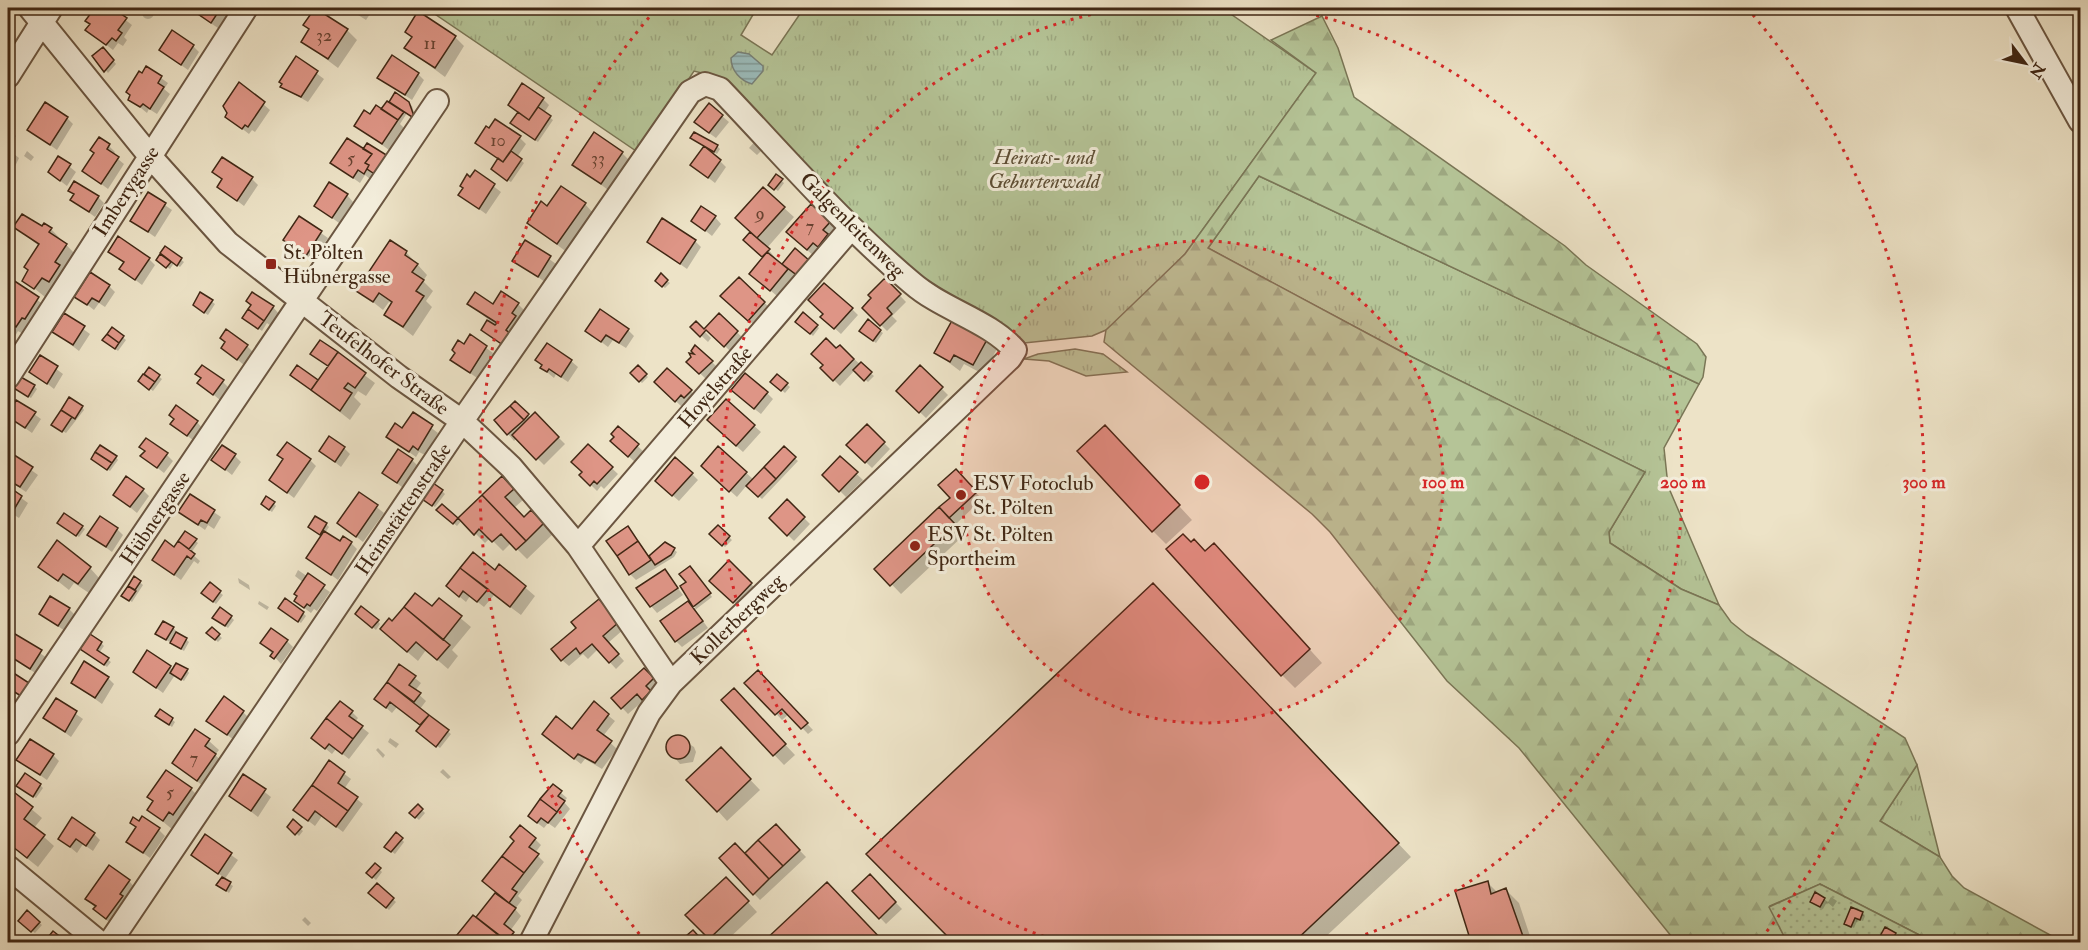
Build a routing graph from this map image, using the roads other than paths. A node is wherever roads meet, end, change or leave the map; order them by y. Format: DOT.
graph roads {
  1 [pos="246,8"];
  2 [pos="2017,8"];
  3 [pos="41,12"];
  4 [pos="8,76"];
  5 [pos="705,84"];
  6 [pos="437,101"];
  7 [pos="2080,121"];
  8 [pos="149,155"];
  9 [pos="851,228"];
  10 [pos="302,302"];
  11 [pos="1015,350"];
  12 [pos="8,377"];
  13 [pos="462,421"];
  14 [pos="578,546"];
  15 [pos="671,683"];
  16 [pos="8,734"];
  17 [pos="8,867"];
  18 [pos="99,942"];
  19 [pos="110,942"];
  20 [pos="531,942"];
  1 -- 8 [label="street, Imberygasse"];
  2 -- 7 [label="street"];
  3 -- 4 [label="street"];
  3 -- 8 [label="street, Teufelhofer Straße"];
  5 -- 9 [label="street, Galgenleitenweg"];
  5 -- 13 [label="street, Heimstättenstraße"];
  6 -- 10 [label="street, Hübnergasse"];
  8 -- 10 [label="street, Teufelhofer Straße"];
  8 -- 12 [label="street, Imberygasse"];
  9 -- 11 [label="street, Galgenleitenweg"];
  9 -- 14 [label="street, Hoyelstraße"];
  10 -- 13 [label="street, Teufelhofer Straße"];
  10 -- 16 [label="street, Hübnergasse"];
  11 -- 15 [label="street, Kollerbergweg"];
  13 -- 14 [label="street, Teufelhofer Straße"];
  13 -- 19 [label="street, Heimstättenstraße"];
  14 -- 15 [label="street, Teufelhofer Straße"];
  15 -- 20 [label="street, Kollerbergweg"];
  17 -- 18 [label="street"];
}
